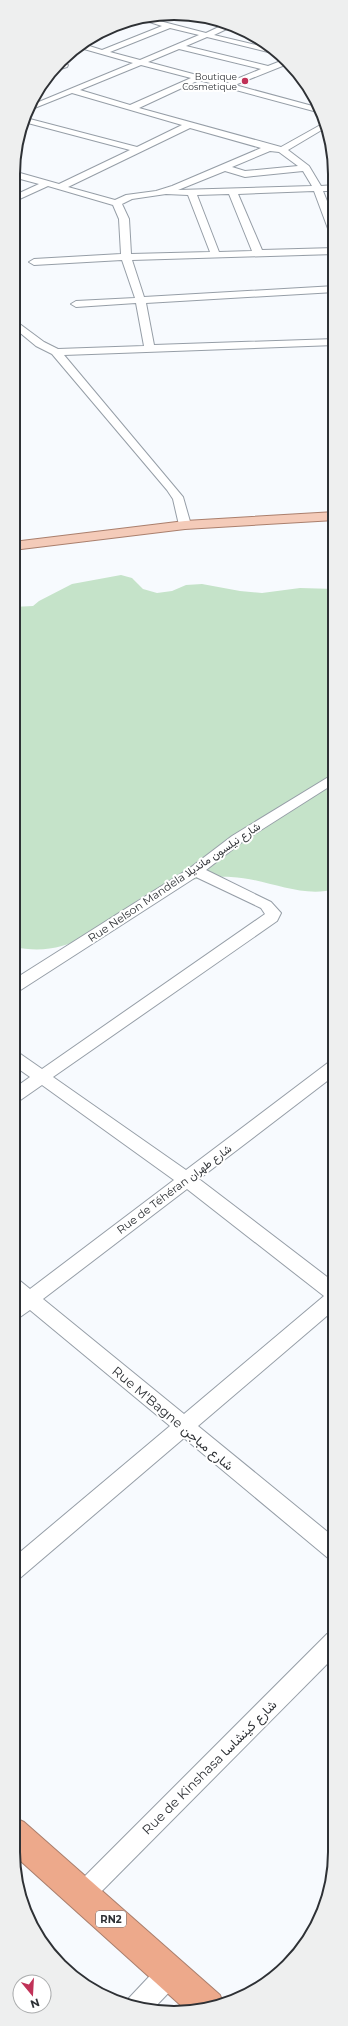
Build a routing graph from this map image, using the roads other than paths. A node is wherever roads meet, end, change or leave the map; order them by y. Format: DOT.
graph roads {
  1 [pos="153,21"];
  2 [pos="168,26"];
  3 [pos="224,28"];
  4 [pos="207,35"];
  5 [pos="181,47"];
  6 [pos="86,48"];
  7 [pos="265,50"];
  8 [pos="103,52"];
  9 [pos="141,63"];
  10 [pos="282,64"];
  11 [pos="272,68"];
  12 [pos="288,70"];
  13 [pos="198,78"];
  14 [pos="227,86"];
  15 [pos="73,91"];
  16 [pos="36,106"];
  17 [pos="133,108"];
  18 [pos="313,109"];
  19 [pos="29,121"];
  20 [pos="189,125"];
  21 [pos="321,128"];
  22 [pos="269,148"];
  23 [pos="136,149"];
  24 [pos="282,150"];
  25 [pos="222,168"];
  26 [pos="306,168"];
  27 [pos="245,174"];
  28 [pos="20,176"];
  29 [pos="46,184"];
  30 [pos="60,187"];
  31 [pos="328,188"];
  32 [pos="318,189"];
  33 [pos="251,191"];
  34 [pos="233,192"];
  35 [pos="192,193"];
  36 [pos="160,194"];
  37 [pos="20,196"];
  38 [pos="117,202"];
  39 [pos="328,215"];
  40 [pos="328,251"];
  41 [pos="258,254"];
  42 [pos="216,255"];
  43 [pos="126,257"];
  44 [pos="34,262"];
  45 [pos="328,289"];
  46 [pos="140,299"];
  47 [pos="76,304"];
  48 [pos="20,328"];
  49 [pos="328,342"];
  50 [pos="150,348"];
  51 [pos="56,352"];
  52 [pos="328,516"];
  53 [pos="185,525"];
  54 [pos="20,545"];
  55 [pos="328,781"];
  56 [pos="194,871"];
  57 [pos="20,983"];
  58 [pos="20,1062"];
  59 [pos="328,1071"];
  60 [pos="41,1078"];
  61 [pos="20,1092"];
  62 [pos="186,1179"];
  63 [pos="328,1289"];
  64 [pos="20,1291"];
  65 [pos="30,1299"];
  66 [pos="328,1304"];
  67 [pos="20,1307"];
  68 [pos="183,1427"];
  69 [pos="328,1545"];
  70 [pos="20,1565"];
  71 [pos="328,1648"];
  72 [pos="20,1839"];
  73 [pos="83,1894"];
  74 [pos="170,1973"];
  75 [pos="142,2003"];
  76 [pos="204,2003"];
  1 -- 2 [label="street"];
  2 -- 4 [label="street"];
  2 -- 8 [label="street"];
  3 -- 4 [label="street"];
  4 -- 5 [label="street"];
  4 -- 7 [label="street"];
  5 -- 9 [label="street"];
  5 -- 11 [label="street"];
  6 -- 8 [label="street"];
  8 -- 9 [label="street"];
  9 -- 13 [label="street"];
  9 -- 15 [label="street"];
  10 -- 11 [label="street"];
  11 -- 12 [label="street"];
  11 -- 14 [label="street"];
  13 -- 14 [label="street"];
  13 -- 17 [label="street"];
  14 -- 18 [label="street"];
  15 -- 16 [label="street"];
  15 -- 17 [label="street"];
  17 -- 20 [label="street"];
  19 -- 23 [label="street"];
  20 -- 22 [label="street"];
  20 -- 23 [label="street"];
  21 -- 24 [label="street"];
  22 -- 24 [label="street"];
  22 -- 25 [label="street"];
  23 -- 30 [label="street"];
  24 -- 26 [label="street"];
  25 -- 27 [label="street"];
  25 -- 36 [label="street"];
  26 -- 27 [label="street"];
  26 -- 32 [label="street"];
  27 -- 33 [label="street"];
  28 -- 29 [label="street"];
  29 -- 30 [label="street"];
  29 -- 37 [label="street"];
  30 -- 38 [label="street"];
  31 -- 32 [label="street"];
  32 -- 33 [label="street"];
  32 -- 39 [label="street"];
  33 -- 34 [label="street"];
  34 -- 35 [label="street"];
  34 -- 41 [label="street"];
  35 -- 36 [label="street"];
  35 -- 42 [label="street"];
  36 -- 38 [label="street"];
  38 -- 43 [label="street"];
  40 -- 41 [label="street"];
  41 -- 42 [label="street"];
  42 -- 43 [label="street"];
  43 -- 44 [label="street"];
  43 -- 46 [label="street"];
  45 -- 46 [label="street"];
  46 -- 47 [label="street"];
  46 -- 50 [label="street"];
  48 -- 51 [label="street"];
  49 -- 50 [label="street"];
  50 -- 51 [label="street"];
  51 -- 53 [label="street"];
  52 -- 53 [label="main road"];
  53 -- 54 [label="main road"];
  55 -- 56 [label="street, Rue Nelson Mandela شارع نيلسون مانديلا"];
  56 -- 57 [label="street, Rue Nelson Mandela شارع نيلسون مانديلا"];
  56 -- 60 [label="street"];
  58 -- 60 [label="street"];
  59 -- 62 [label="street, Rue de Téhéran شارع طهران"];
  60 -- 61 [label="street"];
  60 -- 62 [label="street"];
  62 -- 63 [label="street"];
  62 -- 65 [label="street, Rue de Téhéran شارع طهران"];
  64 -- 65 [label="street, Rue M'Bagne شارع مباجن"];
  65 -- 67 [label="street, Rue de Téhéran شارع طهران"];
  65 -- 68 [label="street, Rue M'Bagne شارع مباجن"];
  66 -- 68 [label="street"];
  68 -- 69 [label="street, Rue M'Bagne شارع مباجن"];
  68 -- 70 [label="street"];
  71 -- 73 [label="street, Rue de Kinshasa شارع كينشاسا"];
  72 -- 73 [label="highway, RN2"];
  73 -- 74 [label="highway, RN2"];
  74 -- 75 [label="street"];
  74 -- 76 [label="highway, RN2"];
}
